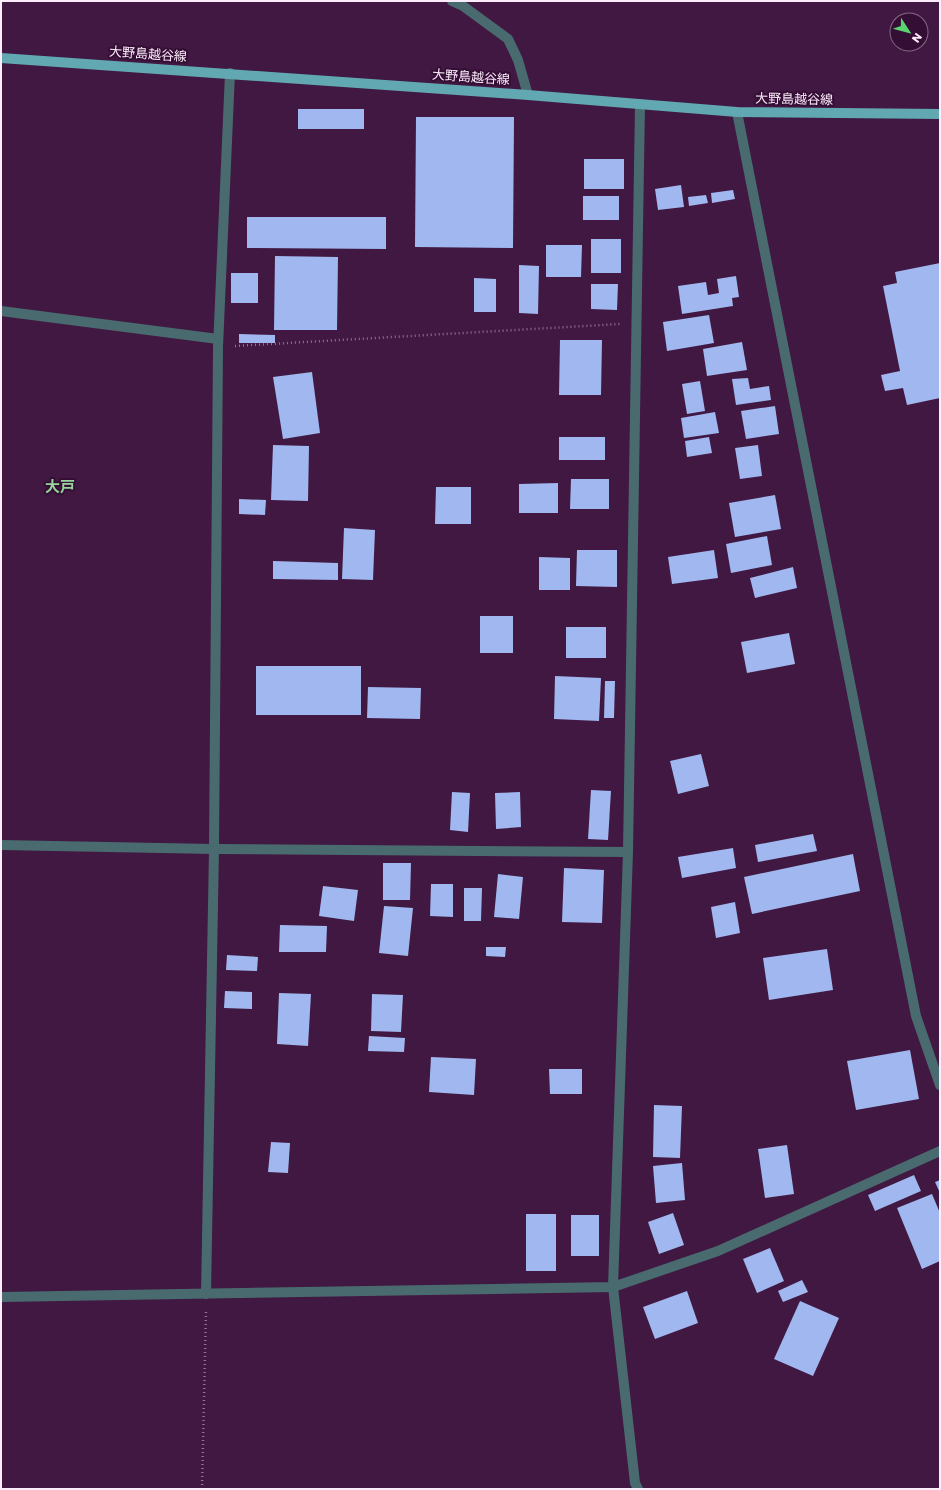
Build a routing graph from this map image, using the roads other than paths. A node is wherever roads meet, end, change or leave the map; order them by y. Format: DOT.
graph roads {
  1 [pos="452,1"];
  2 [pos="1,58"];
  3 [pos="230,73"];
  4 [pos="528,94"];
  5 [pos="640,104"];
  6 [pos="737,112"];
  7 [pos="940,114"];
  8 [pos="1,311"];
  9 [pos="218,343"];
  10 [pos="1,845"];
  11 [pos="214,849"];
  12 [pos="628,852"];
  13 [pos="940,1085"];
  14 [pos="940,1151"];
  15 [pos="613,1287"];
  16 [pos="206,1294"];
  17 [pos="1,1297"];
  18 [pos="638,1489"];
  1 -- 4 [label="street"];
  2 -- 3 [label="main road, 大野島越谷線"];
  3 -- 4 [label="main road, 大野島越谷線"];
  3 -- 9 [label="street"];
  4 -- 5 [label="main road, 大野島越谷線"];
  5 -- 6 [label="main road, 大野島越谷線"];
  5 -- 12 [label="street"];
  6 -- 7 [label="main road, 大野島越谷線"];
  6 -- 13 [label="street"];
  8 -- 9 [label="street"];
  9 -- 11 [label="street"];
  10 -- 11 [label="street"];
  11 -- 12 [label="street"];
  11 -- 16 [label="street"];
  12 -- 15 [label="street"];
  14 -- 15 [label="street"];
  15 -- 16 [label="street"];
  15 -- 18 [label="street"];
  16 -- 17 [label="street"];
}
